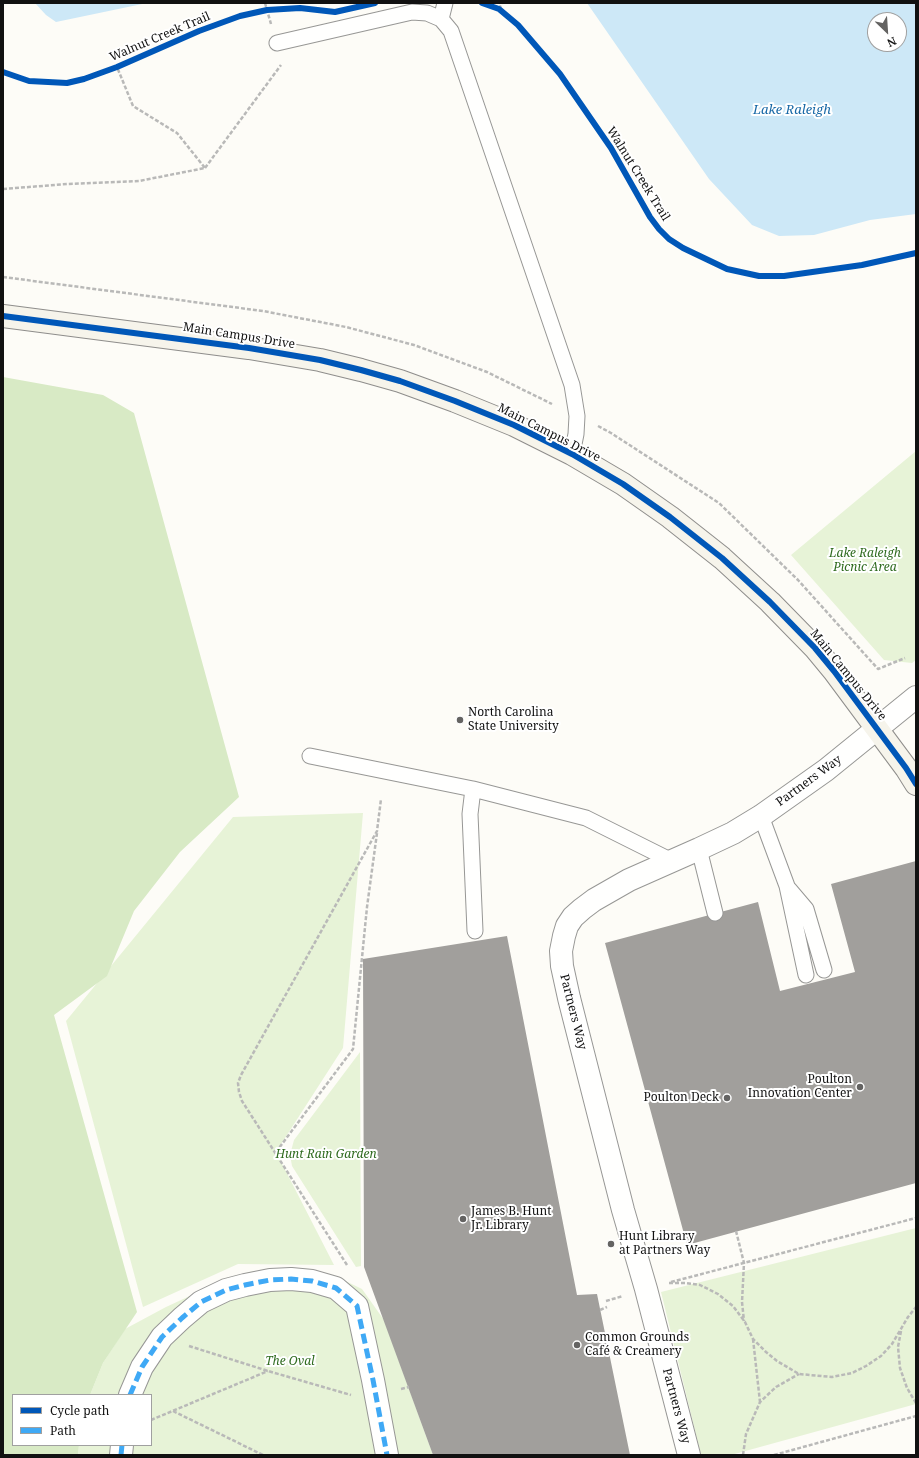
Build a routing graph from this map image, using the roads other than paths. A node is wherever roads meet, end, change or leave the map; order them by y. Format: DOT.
graph roads {
  1 [pos="445,3"];
  2 [pos="441,19"];
  3 [pos="277,43"];
  4 [pos="3,316"];
  5 [pos="572,454"];
  6 [pos="916,697"];
  7 [pos="877,729"];
  8 [pos="310,756"];
  9 [pos="916,784"];
  10 [pos="473,789"];
  11 [pos="761,816"];
  12 [pos="699,849"];
  13 [pos="672,861"];
  14 [pos="787,886"];
  15 [pos="715,913"];
  16 [pos="475,931"];
  17 [pos="824,970"];
  18 [pos="806,975"];
  19 [pos="130,1394"];
  20 [pos="387,1455"];
  21 [pos="689,1455"];
  1 -- 2 [label="lane"];
  2 -- 3 [label="lane"];
  2 -- 5 [label="lane"];
  4 -- 5 [label="street, Main Campus Drive"];
  5 -- 7 [label="street, Main Campus Drive"];
  6 -- 7 [label="street, Partners Way"];
  7 -- 9 [label="street, Main Campus Drive"];
  7 -- 11 [label="street, Partners Way"];
  8 -- 10 [label="lane"];
  10 -- 13 [label="lane"];
  10 -- 16 [label="lane"];
  11 -- 12 [label="street, Partners Way"];
  11 -- 14 [label="lane"];
  12 -- 13 [label="street, Partners Way"];
  12 -- 15 [label="lane"];
  13 -- 21 [label="street, Partners Way"];
  14 -- 17 [label="lane"];
  14 -- 18 [label="lane"];
  19 -- 20 [label="street"];
}
